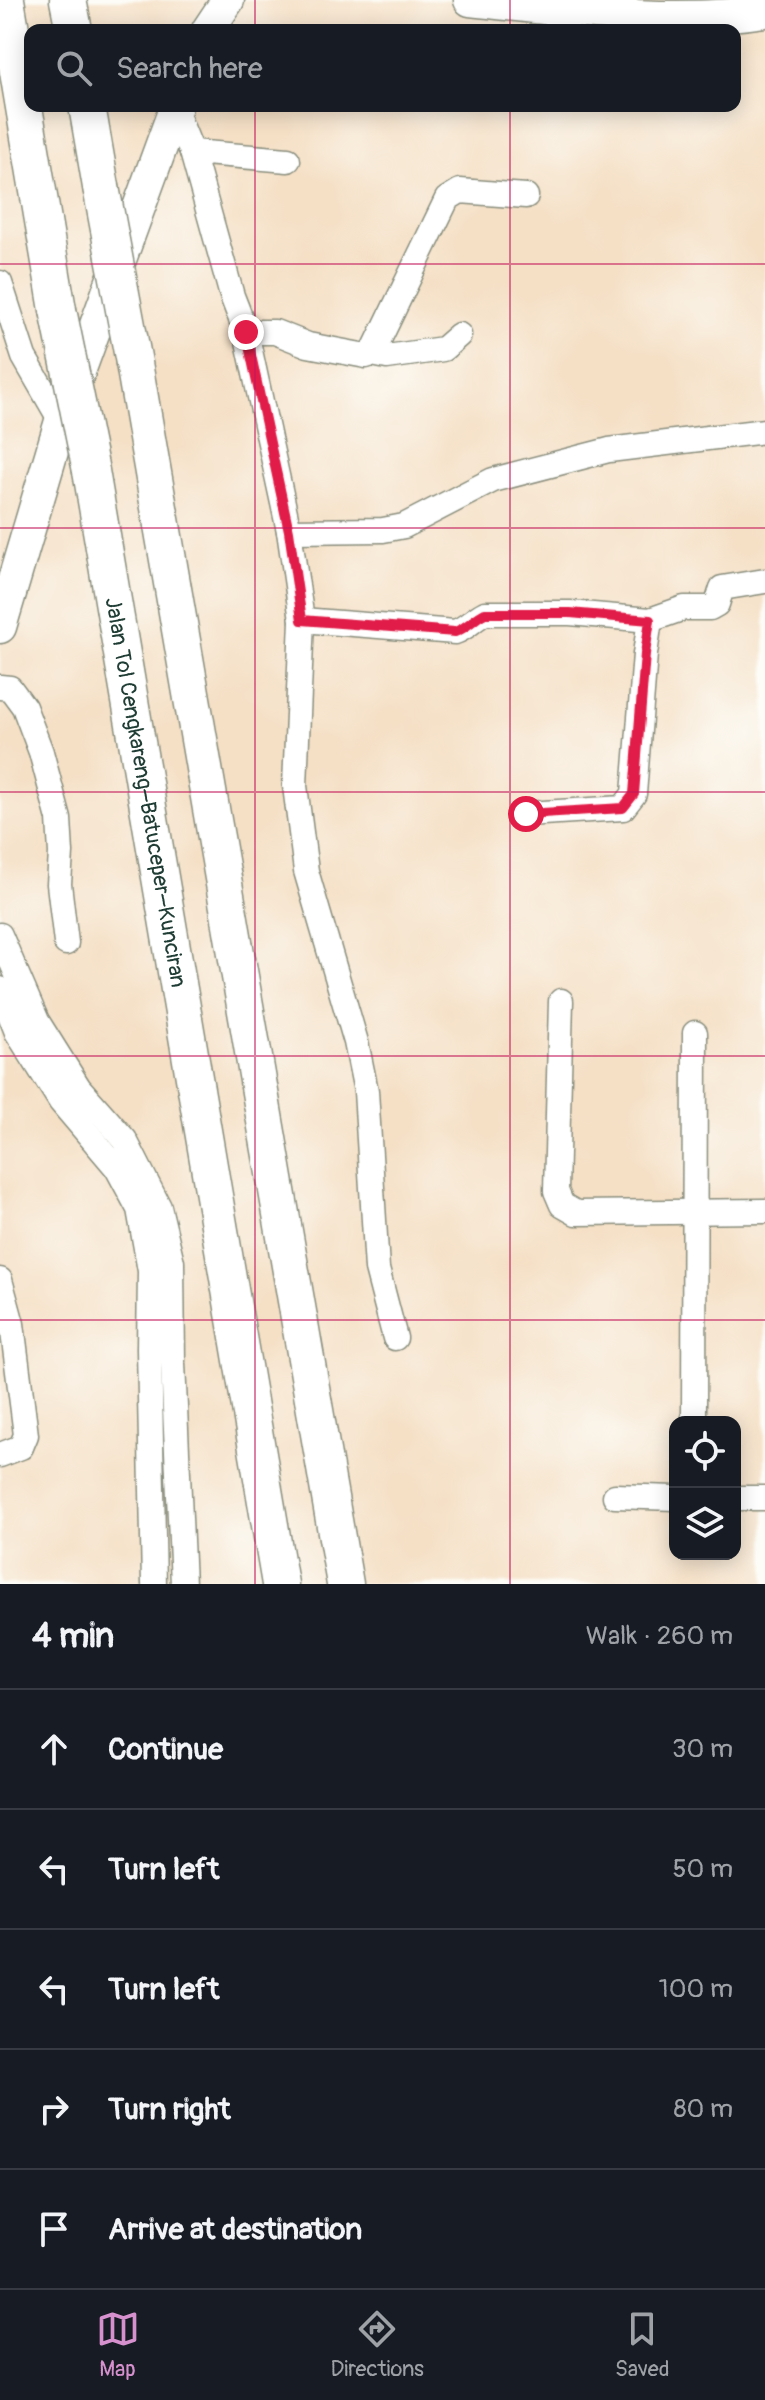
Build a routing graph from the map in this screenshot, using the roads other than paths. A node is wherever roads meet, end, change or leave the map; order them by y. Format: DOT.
graph roads {
  1 [pos="6,0"];
  2 [pos="68,0"];
  3 [pos="228,0"];
  4 [pos="470,0"];
  5 [pos="765,11"];
  6 [pos="73,24"];
  7 [pos="212,24"];
  8 [pos="24,107"];
  9 [pos="25,112"];
  10 [pos="88,112"];
  11 [pos="175,112"];
  12 [pos="177,112"];
  13 [pos="192,152"];
  14 [pos="288,160"];
  15 [pos="526,196"];
  16 [pos="0,283"];
  17 [pos="246,332"];
  18 [pos="459,335"];
  19 [pos="372,354"];
  20 [pos="61,421"];
  21 [pos="765,431"];
  22 [pos="289,531"];
  23 [pos="765,581"];
  24 [pos="302,620"];
  25 [pos="650,620"];
  26 [pos="0,627"];
  27 [pos="0,687"];
  28 [pos="526,814"];
  29 [pos="0,935"];
  30 [pos="66,943"];
  31 [pos="0,989"];
  32 [pos="561,1001"];
  33 [pos="695,1033"];
  34 [pos="765,1211"];
  35 [pos="694,1212"];
  36 [pos="0,1280"];
  37 [pos="395,1338"];
  38 [pos="694,1416"];
  39 [pos="0,1455"];
  40 [pos="615,1496"];
  41 [pos="669,1498"];
  42 [pos="741,1498"];
  43 [pos="765,1498"];
  44 [pos="154,1584"];
  45 [pos="183,1584"];
  46 [pos="280,1584"];
  47 [pos="345,1584"];
  1 -- 8 [label="highway, Jalan Tol Cengkareng–Batuceper–Kunciran, bridge"];
  2 -- 6 [label="highway"];
  3 -- 7 [label="main road"];
  4 -- 5 [label="main road"];
  9 -- 46 [label="highway, Jalan Tol Cengkareng–Batuceper–Kunciran, bridge"];
  10 -- 47 [label="highway, bridge"];
  11 -- 20 [label="main road"];
  12 -- 13 [label="street"];
  13 -- 14 [label="street"];
  13 -- 17 [label="street"];
  15 -- 19 [label="street"];
  16 -- 20 [label="street"];
  17 -- 19 [label="street"];
  17 -- 22 [label="street"];
  18 -- 19 [label="street"];
  20 -- 26 [label="main road"];
  21 -- 22 [label="street"];
  22 -- 24 [label="street"];
  23 -- 25 [label="street"];
  24 -- 25 [label="street"];
  24 -- 37 [label="street"];
  25 -- 28 [label="street"];
  27 -- 30 [label="street"];
  29 -- 45 [label="street"];
  31 -- 44 [label="street"];
  32 -- 35 [label="street"];
  33 -- 35 [label="street"];
  34 -- 35 [label="street"];
  35 -- 38 [label="street"];
  36 -- 39 [label="street"];
  40 -- 41 [label="street"];
  42 -- 43 [label="street"];
}
